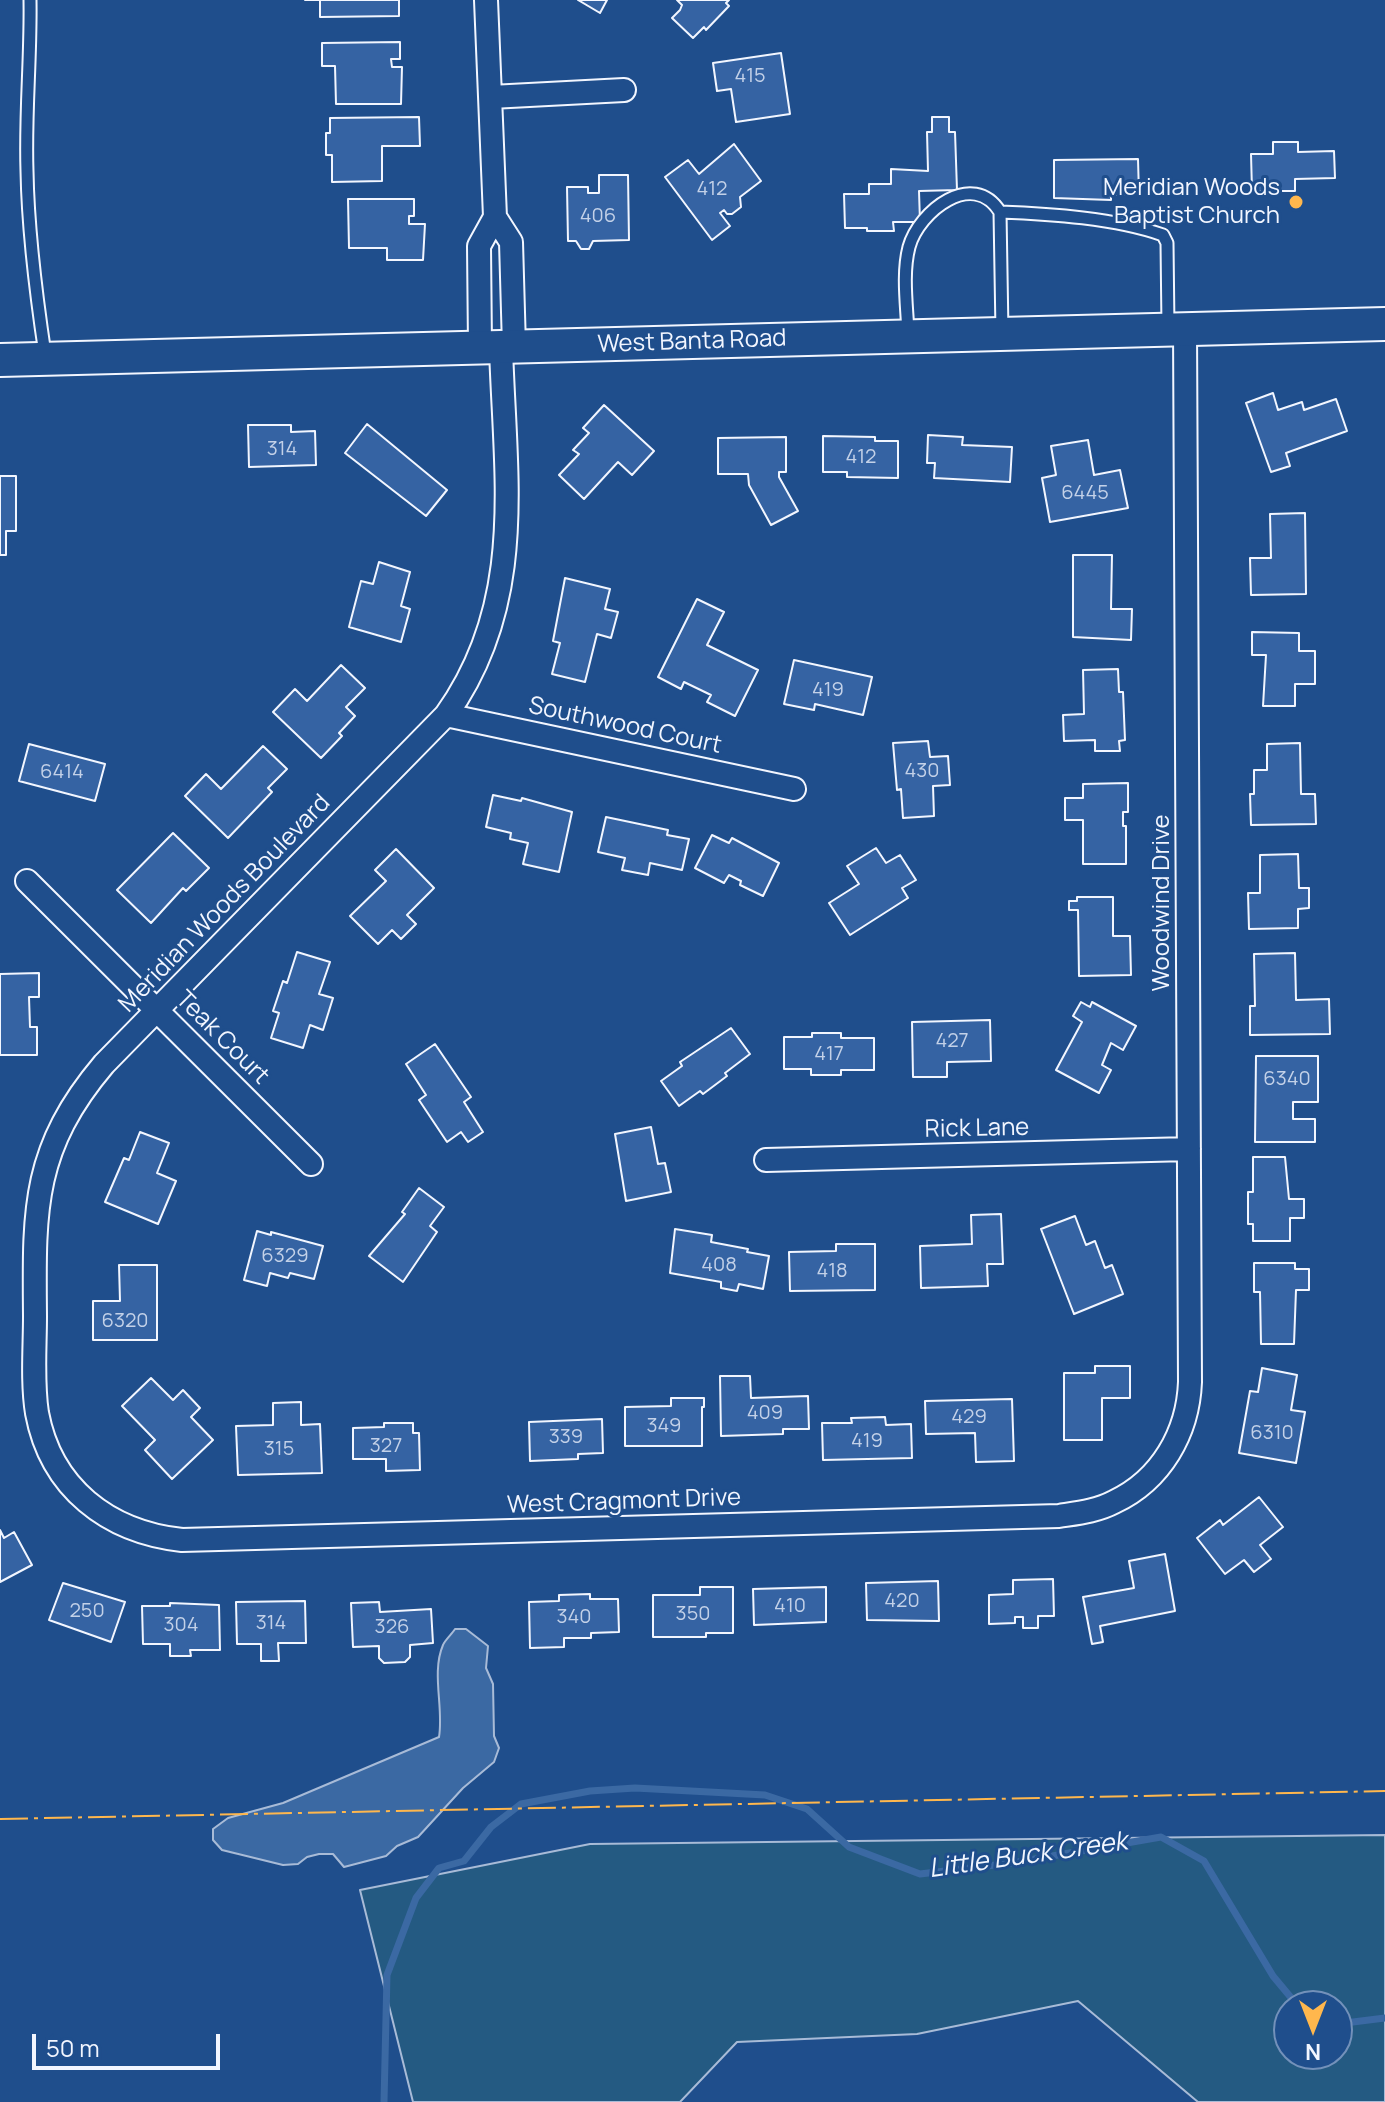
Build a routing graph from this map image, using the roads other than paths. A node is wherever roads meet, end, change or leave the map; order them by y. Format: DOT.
graph roads {
  1 [pos="30,0"];
  2 [pos="486,0"];
  3 [pos="624,90"];
  4 [pos="491,97"];
  5 [pos="1000,212"];
  6 [pos="495,217"];
  7 [pos="1385,324"];
  8 [pos="1177,327"];
  9 [pos="1002,333"];
  10 [pos="908,336"];
  11 [pos="498,347"];
  12 [pos="45,359"];
  13 [pos="0,360"];
  14 [pos="446,715"];
  15 [pos="794,789"];
  16 [pos="27,881"];
  17 [pos="157,1010"];
  18 [pos="1189,1149"];
  19 [pos="766,1160"];
  20 [pos="311,1164"];
  21 [pos="1156,1470"];
  22 [pos="88,1503"];
  1 -- 12 [label="lane"];
  2 -- 4 [label="street"];
  3 -- 4 [label="street"];
  4 -- 6 [label="street"];
  5 -- 8 [label="lane"];
  5 -- 9 [label="lane"];
  5 -- 10 [label="lane"];
  6 -- 11 [label="street"];
  6 -- 11 [label="street"];
  7 -- 8 [label="street, West Banta Road"];
  8 -- 9 [label="street, West Banta Road"];
  8 -- 18 [label="street, Woodwind Drive"];
  9 -- 10 [label="street, West Banta Road"];
  10 -- 11 [label="street, West Banta Road"];
  11 -- 12 [label="street, West Banta Road"];
  11 -- 14 [label="street, Meridian Woods Boulevard"];
  12 -- 13 [label="street, West Banta Road"];
  14 -- 15 [label="street, Southwood Court"];
  14 -- 17 [label="street, Meridian Woods Boulevard"];
  16 -- 17 [label="street, Teak Court"];
  17 -- 20 [label="street, Teak Court"];
  17 -- 22 [label="street, Meridian Woods Boulevard"];
  18 -- 19 [label="street, Rick Lane"];
  18 -- 21 [label="street, Woodwind Drive"];
  21 -- 22 [label="street, West Cragmont Drive"];
}
